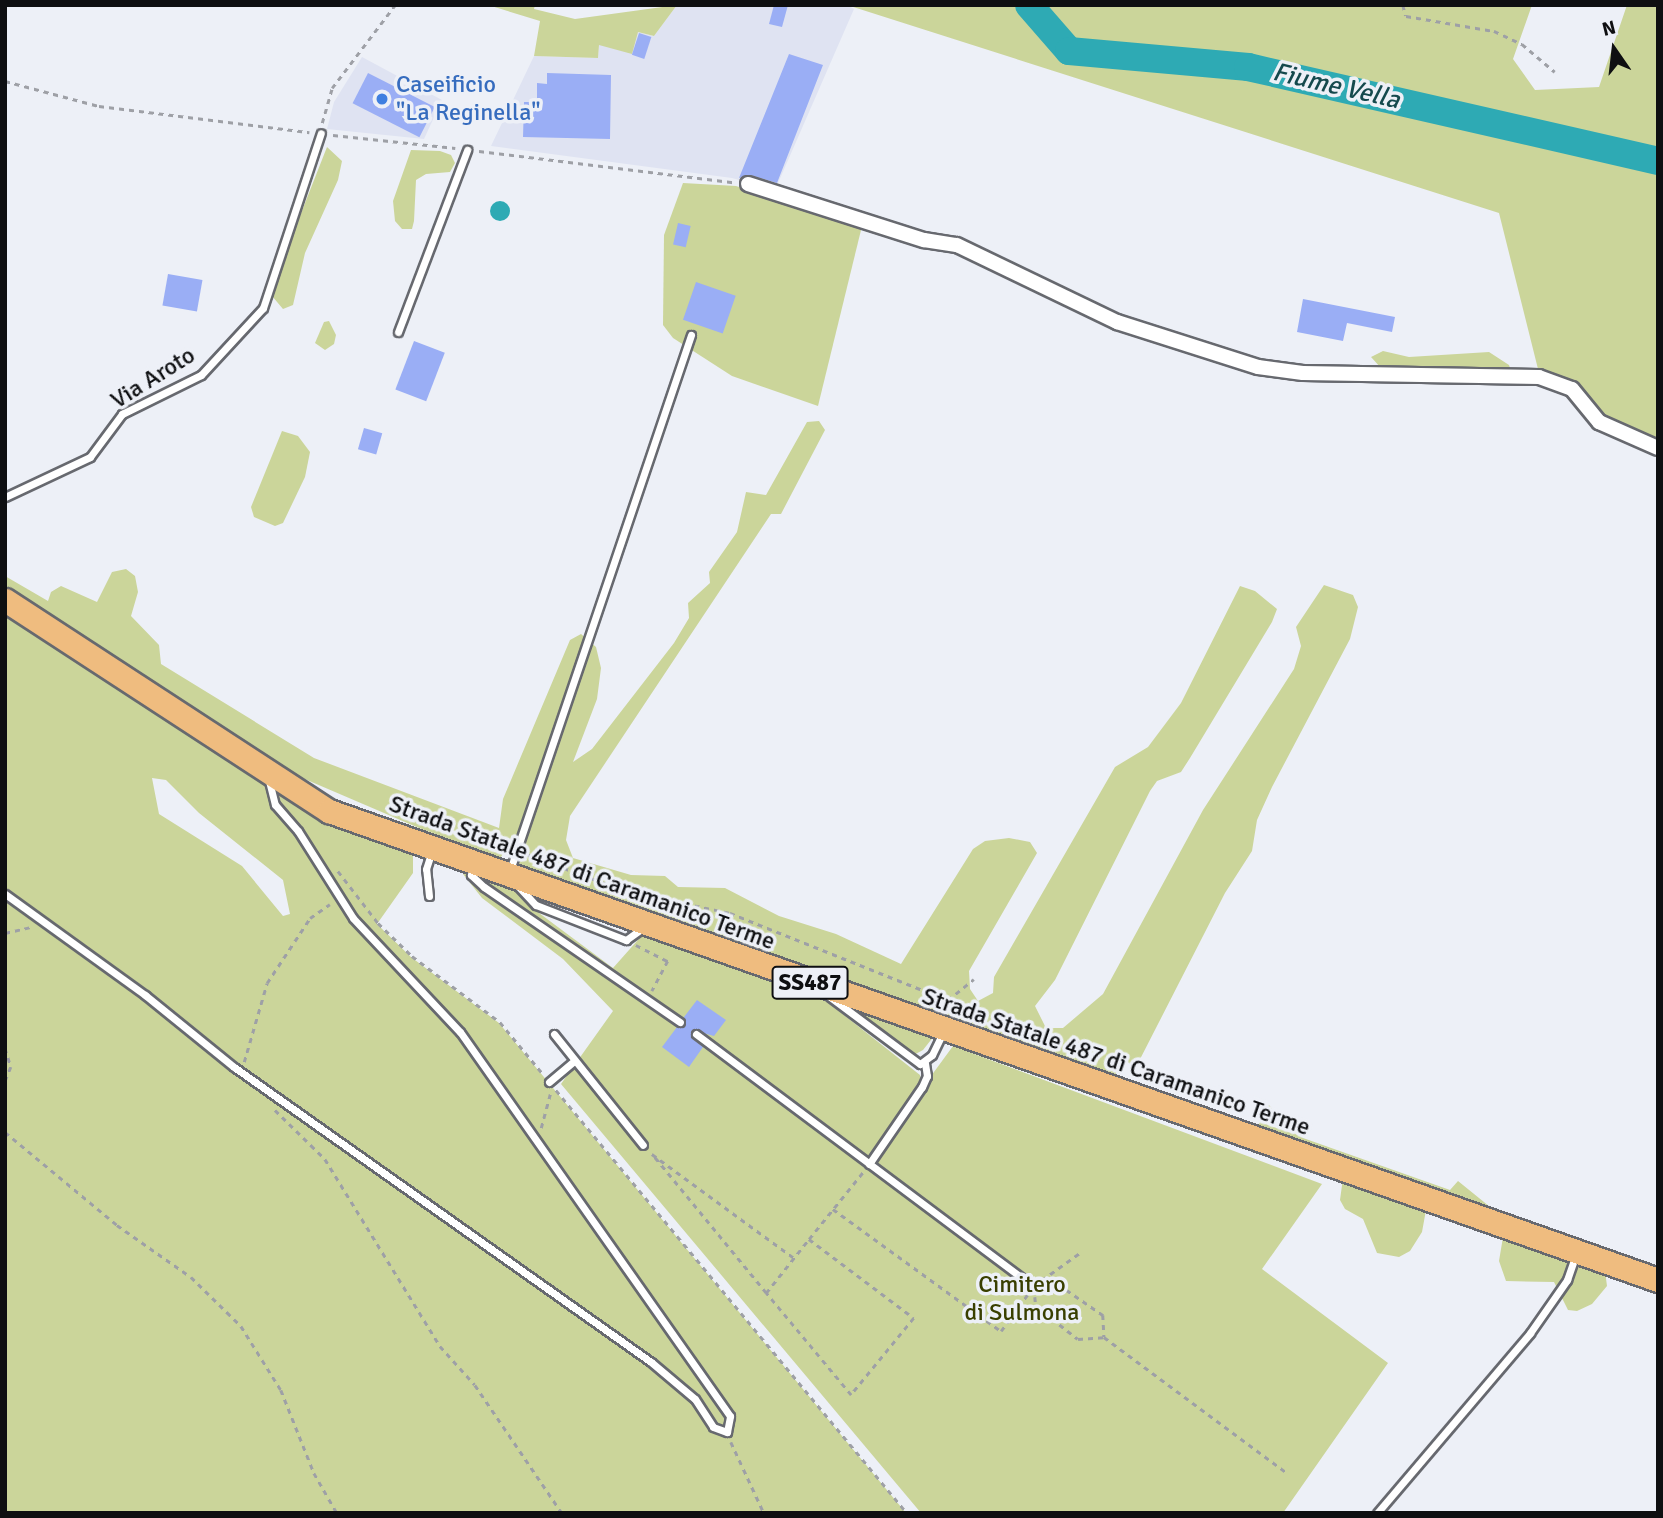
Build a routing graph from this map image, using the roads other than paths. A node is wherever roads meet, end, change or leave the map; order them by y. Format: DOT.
graph roads {
  1 [pos="321,133"];
  2 [pos="467,150"];
  3 [pos="748,184"];
  4 [pos="398,332"];
  5 [pos="691,335"];
  6 [pos="1658,448"];
  7 [pos="5,497"];
  8 [pos="5,600"];
  9 [pos="265,771"];
  10 [pos="433,848"];
  11 [pos="474,862"];
  12 [pos="511,875"];
  13 [pos="5,894"];
  14 [pos="429,896"];
  15 [pos="649,923"];
  16 [pos="817,985"];
  17 [pos="680,1023"];
  18 [pos="945,1029"];
  19 [pos="554,1034"];
  20 [pos="696,1034"];
  21 [pos="574,1061"];
  22 [pos="925,1063"];
  23 [pos="550,1082"];
  24 [pos="643,1145"];
  25 [pos="869,1164"];
  26 [pos="1576,1253"];
  27 [pos="1658,1280"];
  28 [pos="1033,1286"];
  29 [pos="1377,1513"];
  1 -- 7 [label="lane, Via Aroto"];
  2 -- 4 [label="lane"];
  3 -- 6 [label="street"];
  5 -- 12 [label="lane"];
  8 -- 9 [label="main road, Strada Statale 487 di Caramanico Terme / SS487"];
  9 -- 10 [label="main road, Strada Statale 487 di Caramanico Terme / SS487"];
  9 -- 13 [label="lane"];
  10 -- 11 [label="main road, Strada Statale 487 di Caramanico Terme / SS487"];
  10 -- 14 [label="lane"];
  11 -- 12 [label="main road, Strada Statale 487 di Caramanico Terme / SS487"];
  11 -- 17 [label="lane"];
  12 -- 15 [label="main road, Strada Statale 487 di Caramanico Terme / SS487"];
  12 -- 15 [label="lane"];
  15 -- 16 [label="main road, Strada Statale 487 di Caramanico Terme / SS487"];
  16 -- 18 [label="main road, Strada Statale 487 di Caramanico Terme / SS487"];
  16 -- 22 [label="lane"];
  18 -- 22 [label="lane"];
  18 -- 26 [label="main road, Strada Statale 487 di Caramanico Terme / SS487"];
  19 -- 21 [label="lane"];
  20 -- 25 [label="lane"];
  21 -- 23 [label="lane"];
  21 -- 24 [label="lane"];
  22 -- 25 [label="lane"];
  25 -- 28 [label="lane"];
  26 -- 27 [label="main road, Strada Statale 487 di Caramanico Terme / SS487"];
  26 -- 29 [label="lane"];
}
